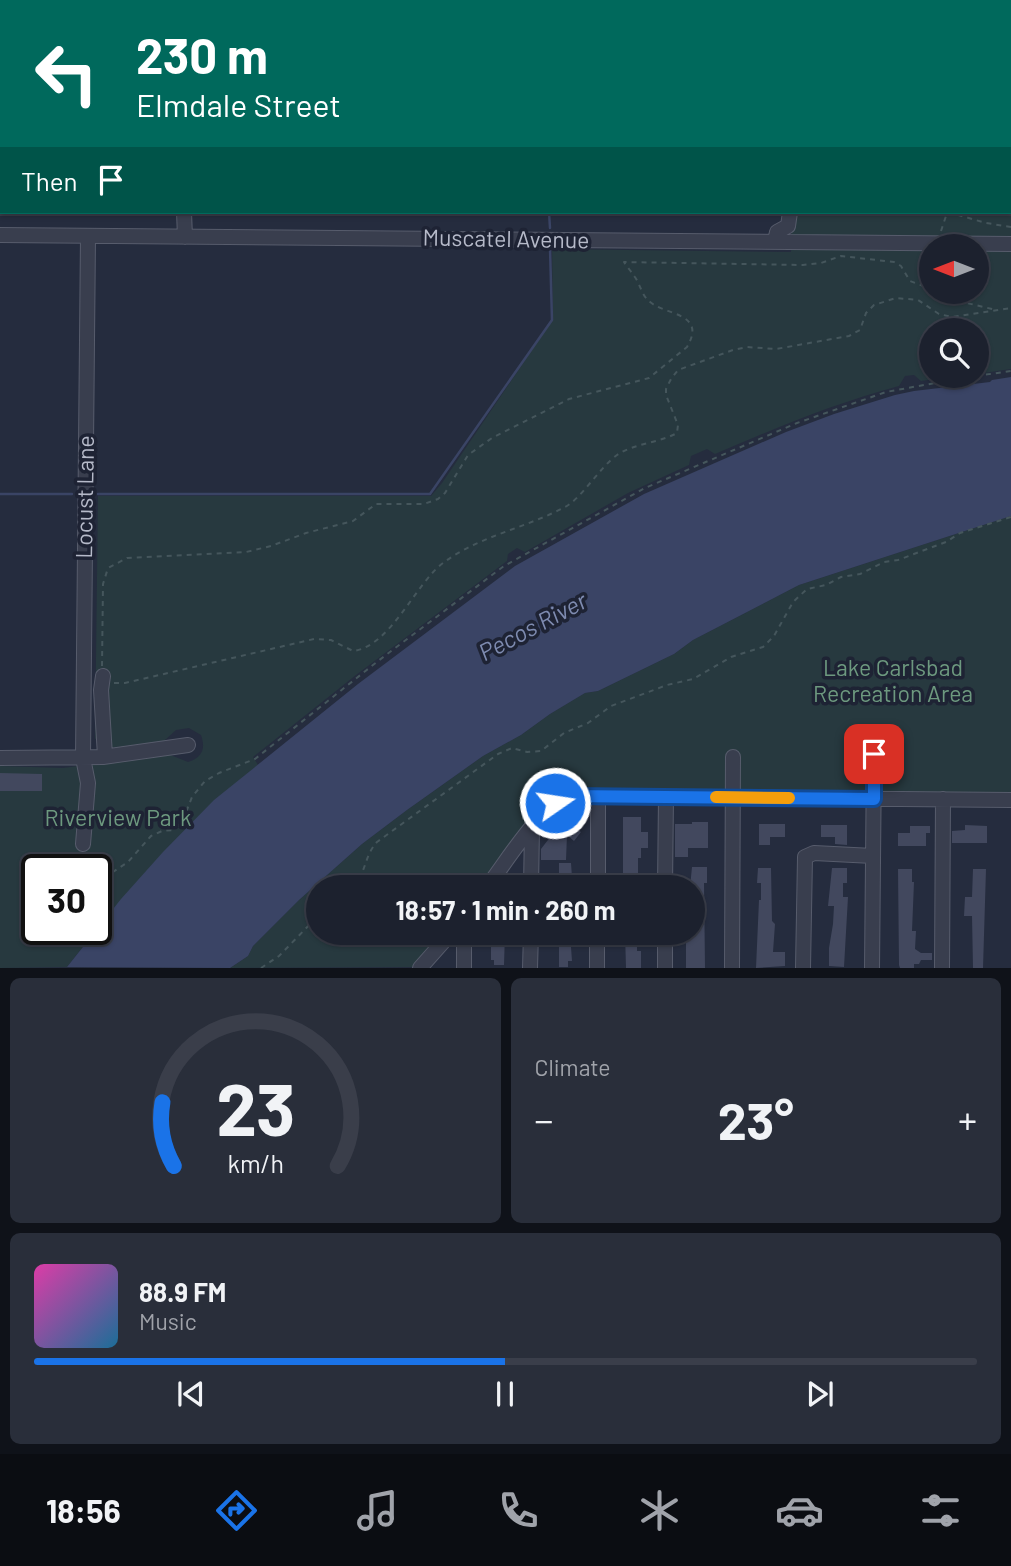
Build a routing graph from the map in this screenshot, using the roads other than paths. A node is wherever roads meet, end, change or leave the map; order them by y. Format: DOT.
graph roads {
  1 [pos="184,214"];
  2 [pos="790,214"];
  3 [pos="0,235"];
  4 [pos="88,236"];
  5 [pos="185,237"];
  6 [pos="775,242"];
  7 [pos="1011,244"];
  8 [pos="103,676"];
  9 [pos="188,745"];
  10 [pos="874,754"];
  11 [pos="105,756"];
  12 [pos="733,757"];
  13 [pos="0,758"];
  14 [pos="83,758"];
  15 [pos="598,796"];
  16 [pos="666,797"];
  17 [pos="733,797"];
  18 [pos="874,799"];
  19 [pos="943,799"];
  20 [pos="1011,800"];
  21 [pos="532,828"];
  22 [pos="83,844"];
  23 [pos="873,856"];
  24 [pos="496,875"];
  25 [pos="531,875"];
  26 [pos="598,875"];
  27 [pos="665,875"];
  28 [pos="440,945"];
  29 [pos="464,945"];
  30 [pos="531,945"];
  31 [pos="597,945"];
  32 [pos="665,945"];
  33 [pos="420,968"];
  34 [pos="464,968"];
  35 [pos="530,968"];
  36 [pos="597,968"];
  37 [pos="665,968"];
  38 [pos="732,968"];
  39 [pos="803,968"];
  40 [pos="872,968"];
  41 [pos="942,968"];
  1 -- 5 [label="street"];
  2 -- 6 [label="street"];
  3 -- 4 [label="street, Muscatel Avenue"];
  4 -- 5 [label="street, Muscatel Avenue"];
  4 -- 14 [label="street, Locust Lane"];
  5 -- 6 [label="street, Muscatel Avenue"];
  6 -- 7 [label="street, Muscatel Avenue"];
  8 -- 11 [label="street"];
  9 -- 11 [label="street"];
  10 -- 18 [label="street"];
  11 -- 14 [label="street"];
  12 -- 17 [label="street"];
  13 -- 14 [label="street"];
  14 -- 22 [label="street, Locust Lane"];
  15 -- 16 [label="street"];
  15 -- 21 [label="street"];
  15 -- 26 [label="street"];
  16 -- 17 [label="street"];
  16 -- 27 [label="street"];
  17 -- 18 [label="street"];
  17 -- 38 [label="street"];
  18 -- 19 [label="street"];
  18 -- 23 [label="street"];
  19 -- 20 [label="street"];
  19 -- 41 [label="street"];
  21 -- 24 [label="street"];
  21 -- 25 [label="street"];
  23 -- 39 [label="street"];
  23 -- 40 [label="street"];
  28 -- 33 [label="street"];
  29 -- 34 [label="street"];
  30 -- 35 [label="street"];
  31 -- 36 [label="street"];
  32 -- 37 [label="street"];
}
